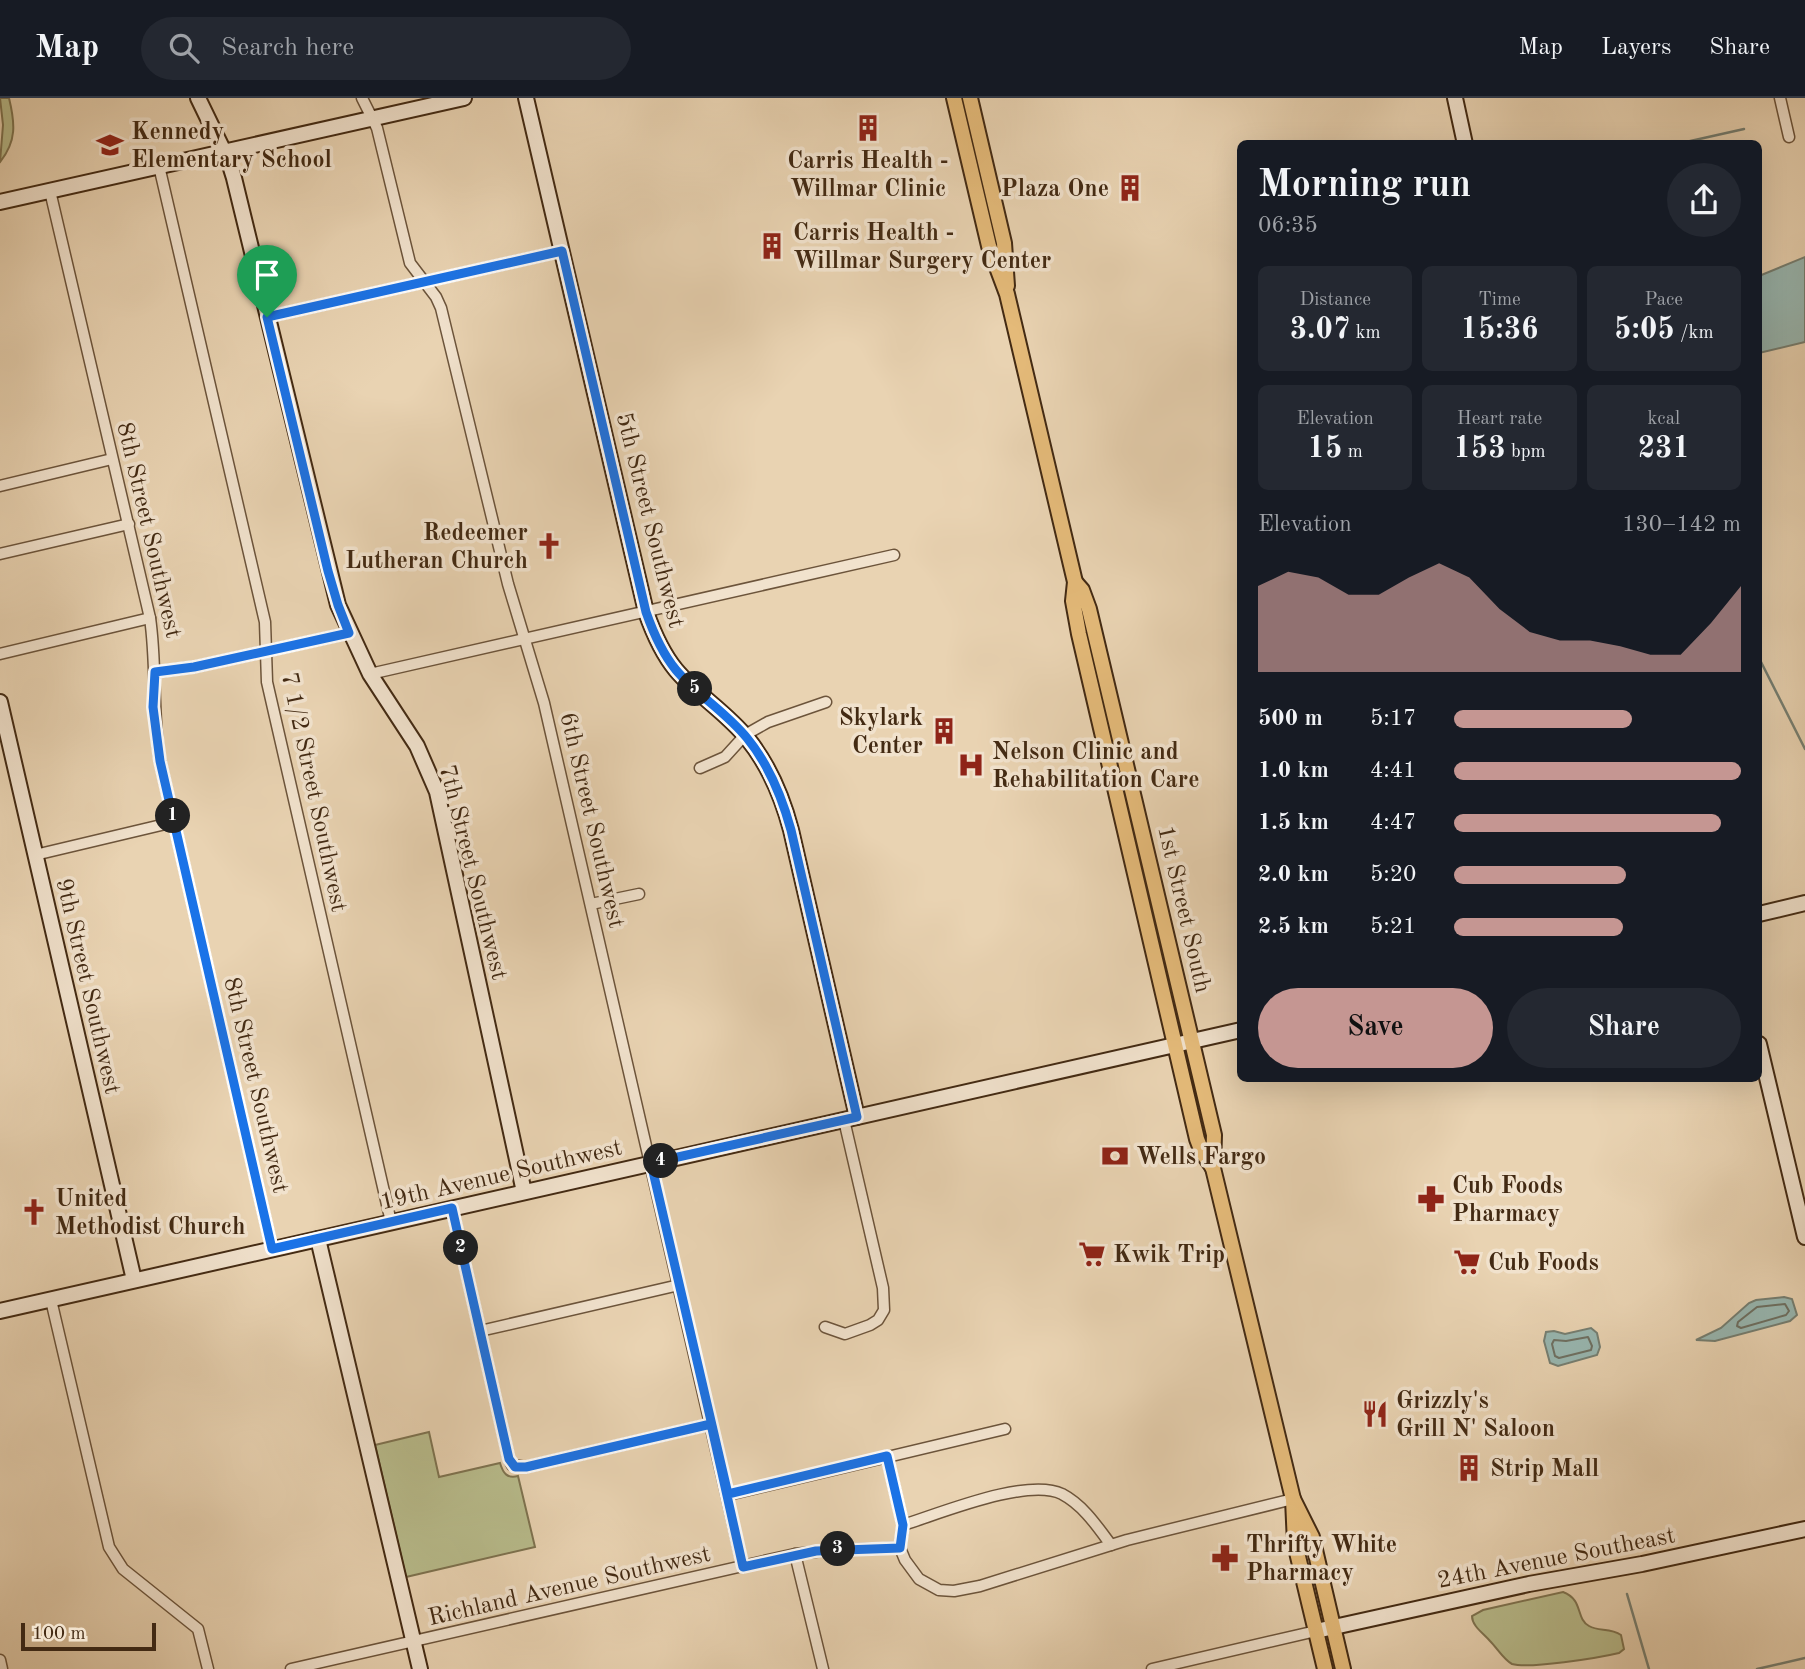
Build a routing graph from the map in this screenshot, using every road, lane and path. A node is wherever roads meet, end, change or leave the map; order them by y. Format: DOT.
graph roads {
  1 [pos="198,98"];
  2 [pos="362,98"];
  3 [pos="464,98"];
  4 [pos="526,98"];
  5 [pos="954,98"];
  6 [pos="970,98"];
  7 [pos="1455,98"];
  8 [pos="1780,98"];
  9 [pos="373,118"];
  10 [pos="1789,137"];
  11 [pos="1464,140"];
  12 [pos="223,151"];
  13 [pos="159,166"];
  14 [pos="50,191"];
  15 [pos="0,202"];
  16 [pos="562,251"];
  17 [pos="424,282"];
  18 [pos="1007,294"];
  19 [pos="267,317"];
  20 [pos="111,459"];
  21 [pos="0,486"];
  22 [pos="128,524"];
  23 [pos="0,554"];
  24 [pos="894,555"];
  25 [pos="1075,582"];
  26 [pos="646,612"];
  27 [pos="150,618"];
  28 [pos="349,633"];
  29 [pos="524,639"];
  30 [pos="267,652"];
  31 [pos="0,654"];
  32 [pos="155,672"];
  33 [pos="370,674"];
  34 [pos="0,702"];
  35 [pos="826,702"];
  36 [pos="2,719"];
  37 [pos="745,736"];
  38 [pos="700,768"];
  39 [pos="174,822"];
  40 [pos="35,855"];
  41 [pos="639,894"];
  42 [pos="1805,903"];
  43 [pos="591,904"];
  44 [pos="1762,913"];
  45 [pos="1237,1031"];
  46 [pos="1193,1041"];
  47 [pos="1175,1044"];
  48 [pos="1762,1057"];
  49 [pos="851,1118"];
  50 [pos="651,1163"];
  51 [pos="1213,1168"];
  52 [pos="524,1192"];
  53 [pos="452,1208"];
  54 [pos="391,1222"];
  55 [pos="1805,1237"];
  56 [pos="318,1239"];
  57 [pos="272,1249"];
  58 [pos="134,1280"];
  59 [pos="679,1285"];
  60 [pos="51,1300"];
  61 [pos="0,1311"];
  62 [pos="825,1327"];
  63 [pos="480,1331"];
  64 [pos="711,1424"];
  65 [pos="1005,1429"];
  66 [pos="887,1456"];
  67 [pos="728,1494"];
  68 [pos="1293,1499"];
  69 [pos="903,1525"];
  70 [pos="1805,1529"];
  71 [pos="1111,1545"];
  72 [pos="900,1548"];
  73 [pos="795,1554"];
  74 [pos="743,1567"];
  75 [pos="1333,1626"];
  76 [pos="1316,1631"];
  77 [pos="413,1642"];
  78 [pos="0,1660"];
  79 [pos="2,1669"];
  80 [pos="208,1669"];
  81 [pos="291,1669"];
  82 [pos="420,1669"];
  83 [pos="823,1669"];
  84 [pos="1152,1669"];
  85 [pos="1325,1669"];
  86 [pos="1343,1669"];
  1 -- 12 [label="street, 7th Street Southwest"];
  2 -- 9 [label="street, 6th Street Southwest"];
  3 -- 9 [label="street"];
  4 -- 16 [label="street, 5th Street Southwest"];
  5 -- 18 [label="main road, 1st Street South"];
  6 -- 18 [label="main road, 1st Street South"];
  7 -- 11 [label="street"];
  8 -- 10 [label="street"];
  9 -- 12 [label="street"];
  9 -- 17 [label="street, 6th Street Southwest"];
  12 -- 13 [label="street"];
  12 -- 19 [label="street, 7th Street Southwest"];
  13 -- 14 [label="street"];
  13 -- 30 [label="street, 7 1/2 Street Southwest"];
  14 -- 15 [label="street"];
  14 -- 20 [label="street, 8th Street Southwest"];
  16 -- 17 [label="street"];
  16 -- 26 [label="street, 5th Street Southwest"];
  17 -- 19 [label="street"];
  17 -- 29 [label="street, 6th Street Southwest"];
  18 -- 25 [label="main road, 1st Street South"];
  19 -- 28 [label="street, 7th Street Southwest"];
  20 -- 21 [label="street"];
  20 -- 22 [label="street, 8th Street Southwest"];
  22 -- 23 [label="street"];
  22 -- 27 [label="street, 8th Street Southwest"];
  24 -- 26 [label="street"];
  25 -- 46 [label="main road, 1st Street South"];
  25 -- 47 [label="main road, 1st Street South"];
  26 -- 29 [label="street"];
  26 -- 37 [label="street, 5th Street Southwest"];
  27 -- 31 [label="street"];
  27 -- 32 [label="street, 8th Street Southwest"];
  28 -- 30 [label="street"];
  28 -- 33 [label="street, 7th Street Southwest"];
  29 -- 33 [label="street"];
  29 -- 43 [label="street, 6th Street Southwest"];
  30 -- 32 [label="street"];
  30 -- 54 [label="street, 7 1/2 Street Southwest"];
  32 -- 39 [label="street, 8th Street Southwest"];
  33 -- 52 [label="street, 7th Street Southwest"];
  34 -- 36 [label="street, 9th Street Southwest"];
  35 -- 37 [label="street"];
  36 -- 40 [label="street, 9th Street Southwest"];
  37 -- 38 [label="street"];
  37 -- 49 [label="street, 5th Street Southwest"];
  39 -- 40 [label="street"];
  39 -- 57 [label="street, 8th Street Southwest"];
  40 -- 58 [label="street, 9th Street Southwest"];
  41 -- 43 [label="street"];
  42 -- 44 [label="street"];
  43 -- 50 [label="street, 6th Street Southwest"];
  45 -- 46 [label="street, 19th Avenue Southwest"];
  46 -- 47 [label="street, 19th Avenue Southwest"];
  46 -- 51 [label="main road, 1st Street South"];
  47 -- 49 [label="street, 19th Avenue Southwest"];
  47 -- 51 [label="main road, 1st Street South"];
  48 -- 55 [label="street"];
  49 -- 50 [label="street, 19th Avenue Southwest"];
  49 -- 62 [label="street, 5th Street Southwest"];
  50 -- 52 [label="street, 19th Avenue Southwest"];
  50 -- 59 [label="street, 6th Street Southwest"];
  51 -- 68 [label="main road, 1st Street South"];
  52 -- 53 [label="street, 19th Avenue Southwest"];
  53 -- 54 [label="street, 19th Avenue Southwest"];
  53 -- 63 [label="street"];
  54 -- 56 [label="street, 19th Avenue Southwest"];
  56 -- 57 [label="street, 19th Avenue Southwest"];
  56 -- 77 [label="street"];
  57 -- 58 [label="street, 19th Avenue Southwest"];
  58 -- 60 [label="street, 19th Avenue Southwest"];
  59 -- 63 [label="street"];
  59 -- 64 [label="street, 6th Street Southwest"];
  60 -- 61 [label="street, 19th Avenue Southwest"];
  60 -- 80 [label="street"];
  63 -- 64 [label="street"];
  64 -- 67 [label="street, 6th Street Southwest"];
  65 -- 66 [label="street"];
  66 -- 67 [label="street"];
  66 -- 69 [label="street"];
  67 -- 74 [label="street, 6th Street Southwest"];
  68 -- 71 [label="street"];
  68 -- 75 [label="main road, 1st Street South"];
  68 -- 76 [label="main road, 1st Street South"];
  69 -- 71 [label="street"];
  69 -- 72 [label="street"];
  70 -- 75 [label="street, 24th Avenue Southeast"];
  71 -- 72 [label="street"];
  72 -- 73 [label="street, Richland Avenue Southwest"];
  73 -- 74 [label="street, Richland Avenue Southwest"];
  73 -- 83 [label="street"];
  74 -- 77 [label="street, Richland Avenue Southwest"];
  75 -- 76 [label="street, 24th Avenue Southeast"];
  75 -- 86 [label="main road, 1st Street South"];
  76 -- 84 [label="street"];
  76 -- 85 [label="main road, 1st Street South"];
  77 -- 81 [label="street, Richland Avenue Southwest"];
  77 -- 82 [label="street"];
  78 -- 79 [label="street"];
}
